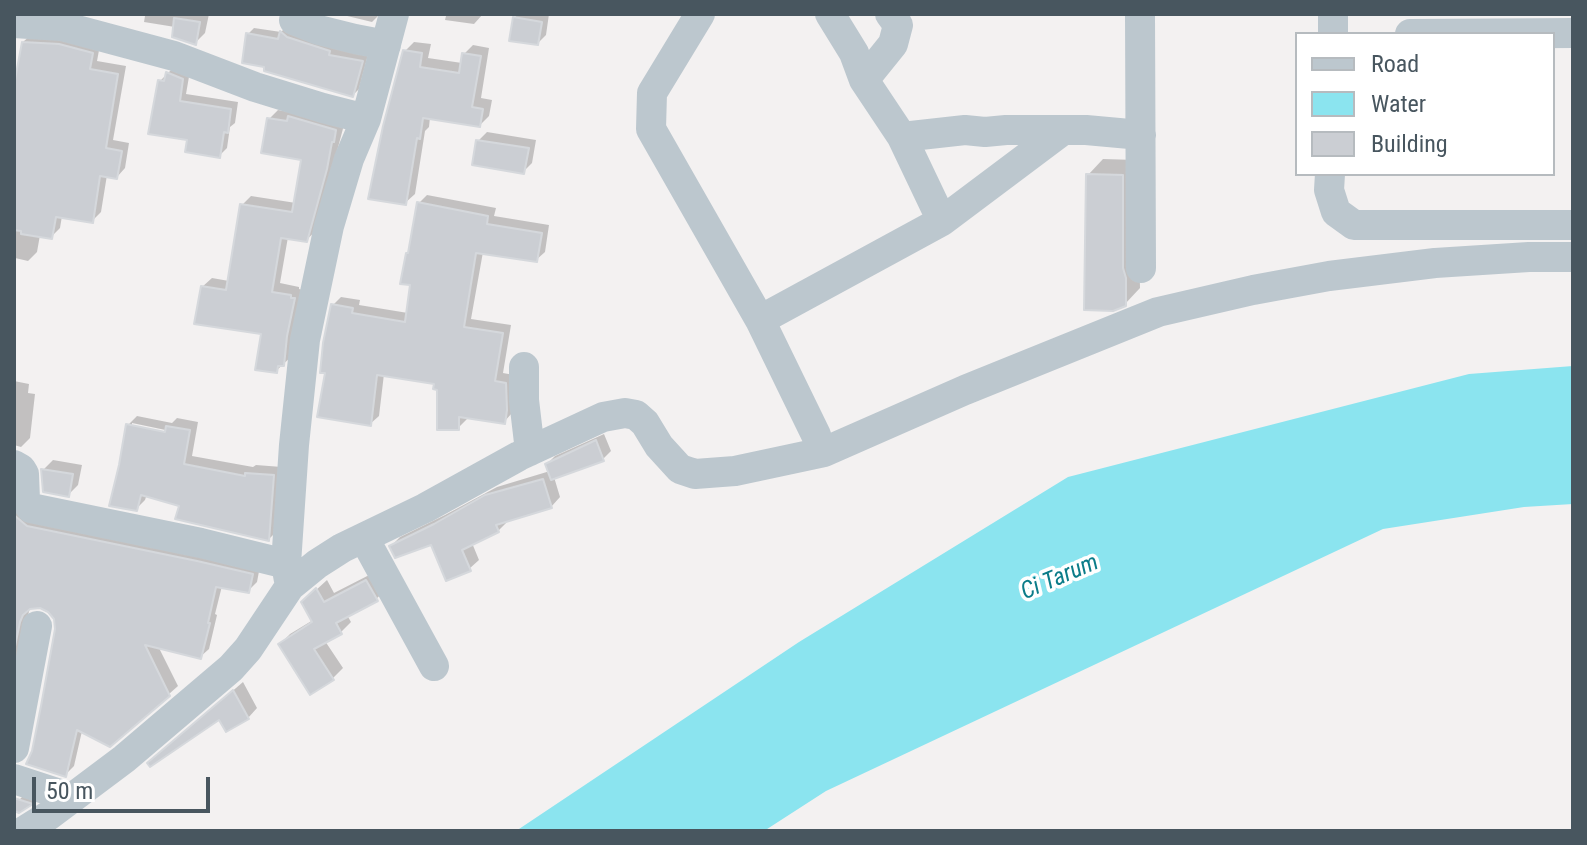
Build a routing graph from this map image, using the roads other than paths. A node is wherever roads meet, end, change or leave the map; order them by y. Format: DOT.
graph roads {
  1 [pos="394,14"];
  2 [pos="700,14"];
  3 [pos="830,14"];
  4 [pos="890,14"];
  5 [pos="1140,14"];
  6 [pos="294,20"];
  7 [pos="1511,23"];
  8 [pos="16,24"];
  9 [pos="1428,32"];
  10 [pos="1573,33"];
  11 [pos="386,45"];
  12 [pos="864,80"];
  13 [pos="366,119"];
  14 [pos="1062,131"];
  15 [pos="1141,135"];
  16 [pos="902,137"];
  17 [pos="1330,176"];
  18 [pos="942,221"];
  19 [pos="1573,225"];
  20 [pos="1573,257"];
  21 [pos="1141,268"];
  22 [pos="760,320"];
  23 [pos="524,367"];
  24 [pos="816,435"];
  25 [pos="530,451"];
  26 [pos="14,465"];
  27 [pos="364,538"];
  28 [pos="288,575"];
  29 [pos="37,626"];
  30 [pos="434,666"];
  31 [pos="14,748"];
  32 [pos="14,779"];
  33 [pos="72,798"];
  34 [pos="24,831"];
  1 -- 11 [label="street"];
  2 -- 22 [label="street"];
  3 -- 12 [label="street"];
  4 -- 12 [label="street"];
  5 -- 15 [label="street"];
  6 -- 11 [label="street"];
  7 -- 9 [label="street"];
  7 -- 10 [label="street"];
  8 -- 13 [label="street"];
  11 -- 13 [label="street"];
  12 -- 16 [label="street"];
  13 -- 28 [label="street"];
  14 -- 15 [label="street"];
  14 -- 16 [label="street"];
  14 -- 18 [label="street"];
  15 -- 21 [label="street"];
  16 -- 18 [label="street"];
  17 -- 19 [label="street"];
  18 -- 22 [label="street"];
  20 -- 25 [label="street"];
  22 -- 24 [label="street"];
  23 -- 25 [label="street"];
  25 -- 27 [label="street"];
  26 -- 28 [label="street"];
  27 -- 28 [label="street"];
  27 -- 30 [label="street"];
  28 -- 33 [label="street"];
  29 -- 31 [label="street"];
  32 -- 33 [label="street"];
  33 -- 34 [label="street"];
}
